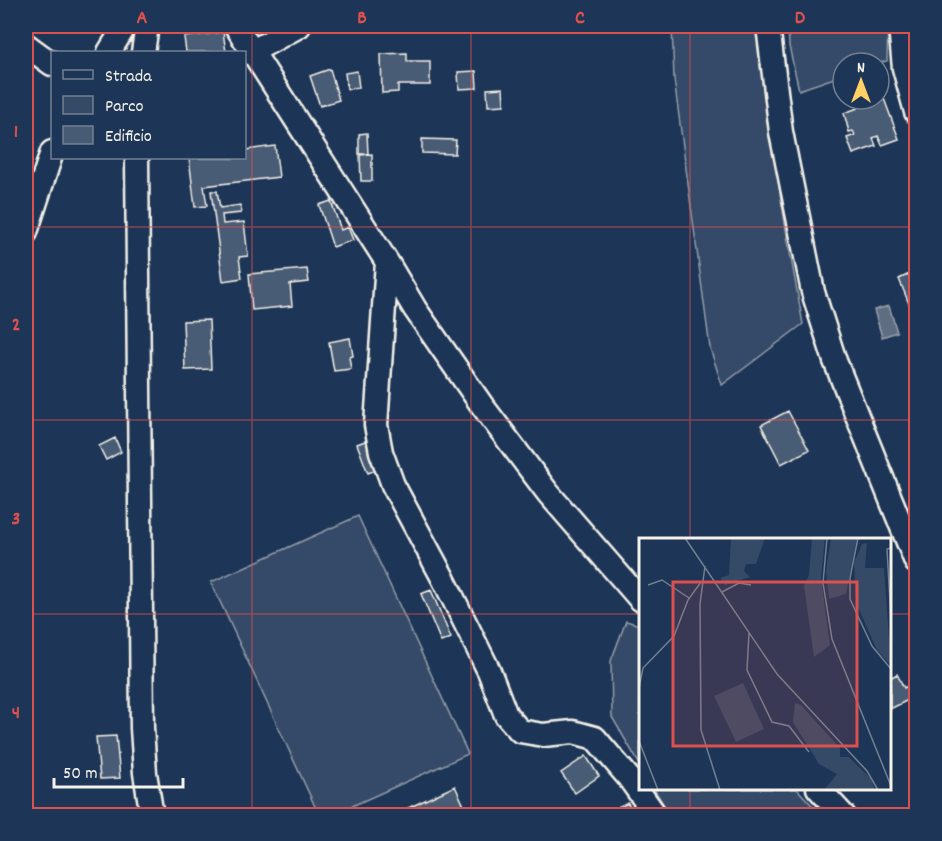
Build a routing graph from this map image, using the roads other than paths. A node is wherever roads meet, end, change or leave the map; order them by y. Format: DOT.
graph roads {
  1 [pos="125,26"];
  2 [pos="147,26"];
  3 [pos="236,26"];
  4 [pos="299,26"];
  5 [pos="768,26"];
  6 [pos="900,26"];
  7 [pos="26,45"];
  8 [pos="110,51"];
  9 [pos="143,51"];
  10 [pos="253,51"];
  11 [pos="51,62"];
  12 [pos="916,112"];
  13 [pos="51,155"];
  14 [pos="137,159"];
  15 [pos="26,232"];
  16 [pos="387,262"];
  17 [pos="916,562"];
  18 [pos="639,598"];
  19 [pos="819,790"];
  20 [pos="152,816"];
  21 [pos="656,816"];
  22 [pos="844,816"];
  1 -- 8 [label="street"];
  2 -- 9 [label="street"];
  3 -- 10 [label="street"];
  4 -- 10 [label="street"];
  5 -- 17 [label="street"];
  6 -- 12 [label="street"];
  7 -- 11 [label="street"];
  10 -- 16 [label="street"];
  13 -- 15 [label="street"];
  14 -- 20 [label="street"];
  16 -- 18 [label="street"];
  16 -- 21 [label="street"];
  19 -- 22 [label="street"];
}
